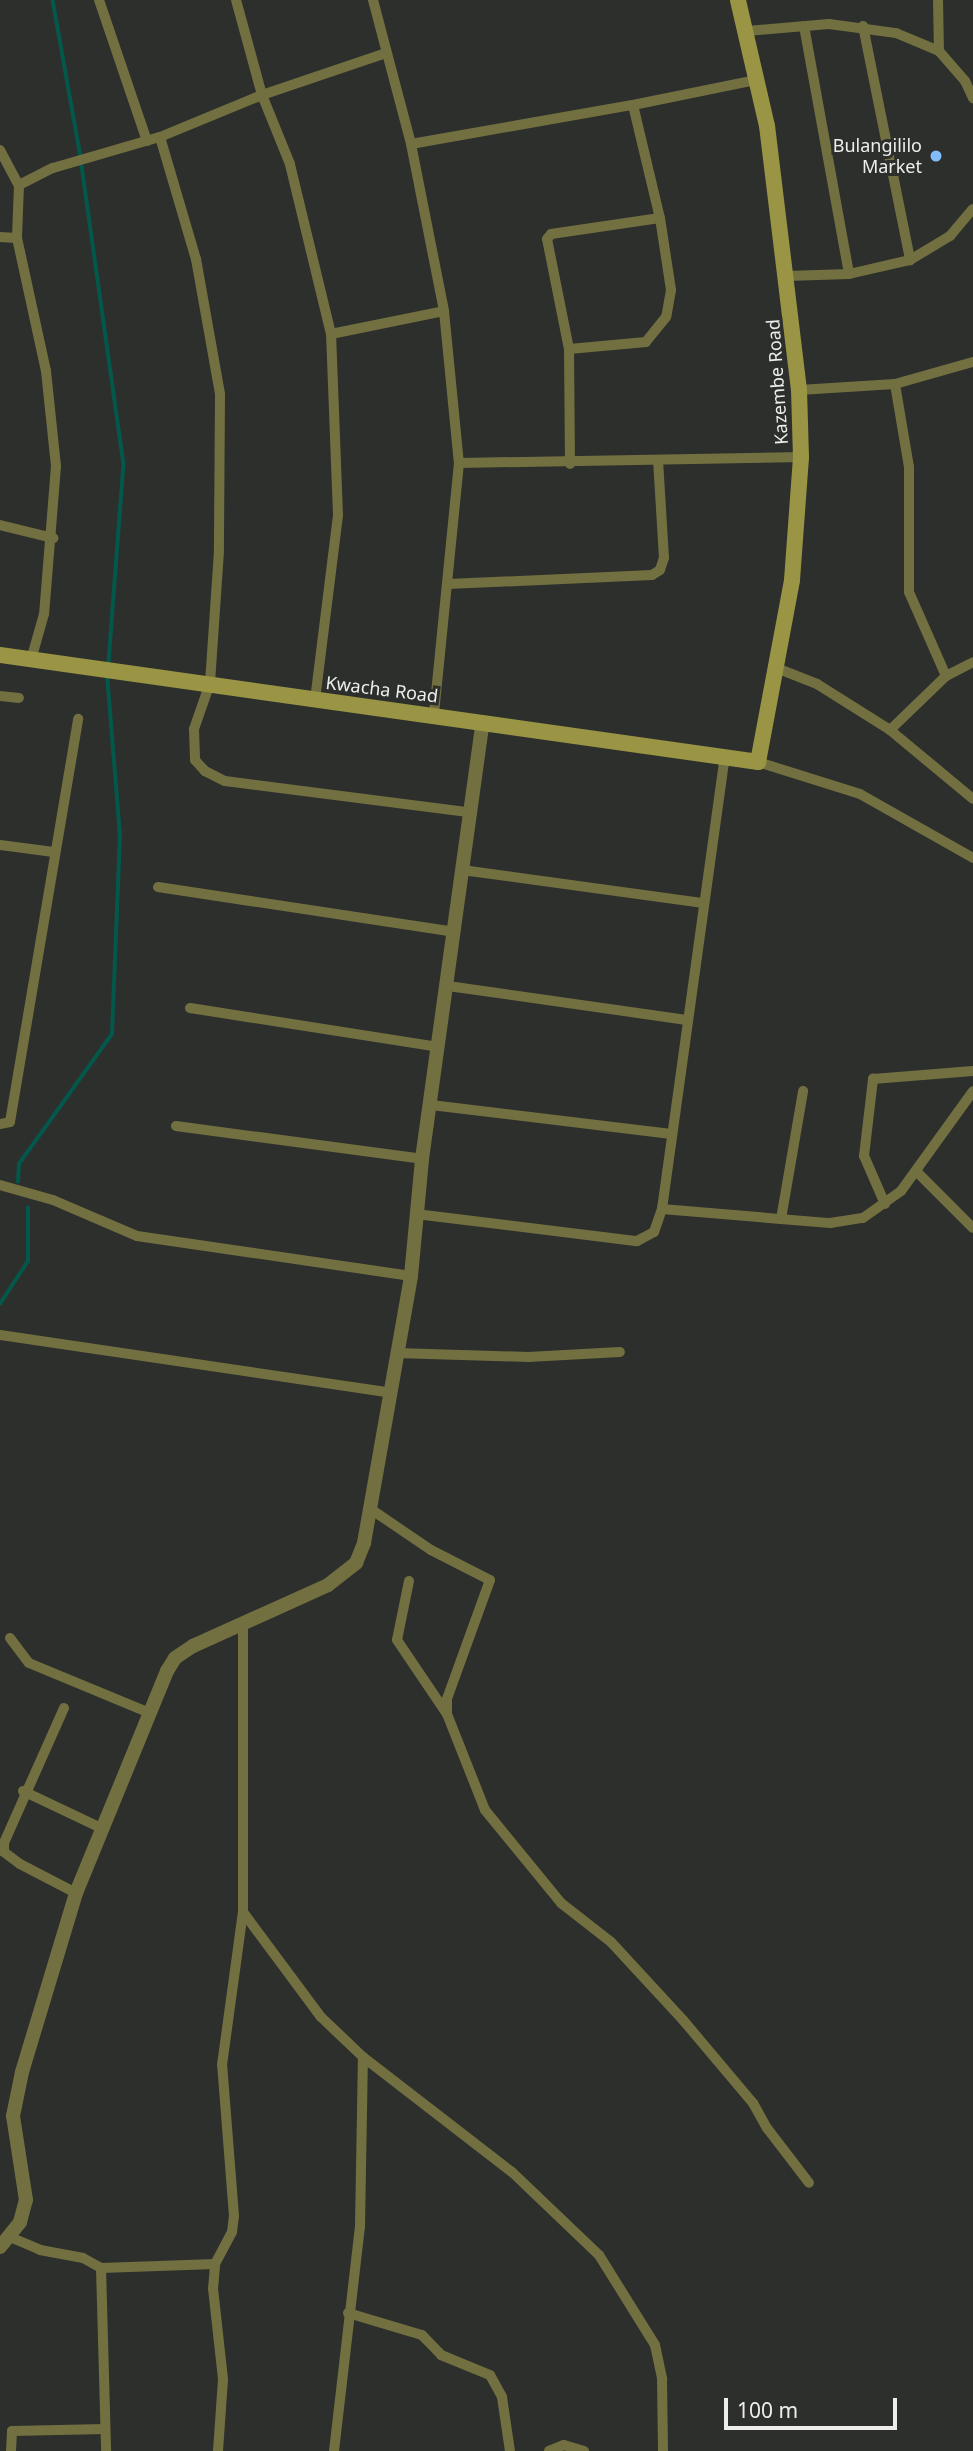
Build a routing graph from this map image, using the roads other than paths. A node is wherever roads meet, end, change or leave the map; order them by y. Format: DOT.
graph roads {
  1 [pos="99,0"];
  2 [pos="236,0"];
  3 [pos="373,0"];
  4 [pos="738,0"];
  5 [pos="938,0"];
  6 [pos="804,26"];
  7 [pos="863,26"];
  8 [pos="747,31"];
  9 [pos="939,51"];
  10 [pos="387,53"];
  11 [pos="756,80"];
  12 [pos="262,94"];
  13 [pos="973,98"];
  14 [pos="634,106"];
  15 [pos="160,136"];
  16 [pos="147,141"];
  17 [pos="411,144"];
  18 [pos="0,150"];
  19 [pos="19,185"];
  20 [pos="973,209"];
  21 [pos="660,218"];
  22 [pos="0,237"];
  23 [pos="17,238"];
  24 [pos="910,260"];
  25 [pos="849,274"];
  26 [pos="787,276"];
  27 [pos="444,311"];
  28 [pos="331,334"];
  29 [pos="569,349"];
  30 [pos="973,362"];
  31 [pos="895,384"];
  32 [pos="799,390"];
  33 [pos="801,457"];
  34 [pos="659,460"];
  35 [pos="459,463"];
  36 [pos="570,464"];
  37 [pos="0,525"];
  38 [pos="54,538"];
  39 [pos="448,584"];
  40 [pos="0,655"];
  41 [pos="31,660"];
  42 [pos="973,662"];
  43 [pos="779,669"];
  44 [pos="946,676"];
  45 [pos="210,683"];
  46 [pos="0,696"];
  47 [pos="19,698"];
  48 [pos="315,700"];
  49 [pos="434,715"];
  50 [pos="78,719"];
  51 [pos="483,722"];
  52 [pos="890,730"];
  53 [pos="725,756"];
  54 [pos="758,762"];
  55 [pos="973,799"];
  56 [pos="468,812"];
  57 [pos="0,845"];
  58 [pos="54,852"];
  59 [pos="973,858"];
  60 [pos="462,870"];
  61 [pos="158,887"];
  62 [pos="702,902"];
  63 [pos="454,932"];
  64 [pos="448,986"];
  65 [pos="190,1008"];
  66 [pos="687,1020"];
  67 [pos="438,1047"];
  68 [pos="973,1071"];
  69 [pos="803,1091"];
  70 [pos="971,1096"];
  71 [pos="431,1105"];
  72 [pos="0,1124"];
  73 [pos="176,1126"];
  74 [pos="671,1134"];
  75 [pos="422,1159"];
  76 [pos="916,1172"];
  77 [pos="0,1185"];
  78 [pos="885,1204"];
  79 [pos="662,1209"];
  80 [pos="416,1213"];
  81 [pos="780,1219"];
  82 [pos="973,1228"];
  83 [pos="411,1276"];
  84 [pos="0,1335"];
  85 [pos="620,1352"];
  86 [pos="396,1353"];
  87 [pos="388,1392"];
  88 [pos="372,1510"];
  89 [pos="409,1581"];
  90 [pos="243,1626"];
  91 [pos="10,1639"];
  92 [pos="64,1708"];
  93 [pos="149,1713"];
  94 [pos="447,1714"];
  95 [pos="23,1791"];
  96 [pos="100,1828"];
  97 [pos="76,1893"];
  98 [pos="243,1912"];
  99 [pos="363,2057"];
  100 [pos="809,2183"];
  101 [pos="5,2242"];
  102 [pos="215,2264"];
  103 [pos="101,2269"];
  104 [pos="348,2313"];
  105 [pos="105,2429"];
  106 [pos="6,2431"];
  107 [pos="11,2451"];
  108 [pos="106,2451"];
  109 [pos="218,2451"];
  110 [pos="334,2451"];
  111 [pos="510,2451"];
  112 [pos="549,2451"];
  113 [pos="584,2451"];
  114 [pos="663,2451"];
  1 -- 16 [label="street"];
  2 -- 12 [label="street"];
  3 -- 10 [label="street"];
  4 -- 8 [label="main road, Kazembe Road"];
  5 -- 9 [label="street"];
  6 -- 7 [label="street"];
  6 -- 8 [label="street"];
  6 -- 25 [label="street"];
  7 -- 9 [label="street"];
  7 -- 24 [label="street"];
  8 -- 11 [label="main road, Kazembe Road"];
  9 -- 13 [label="street"];
  10 -- 12 [label="street"];
  10 -- 17 [label="street"];
  11 -- 14 [label="street"];
  11 -- 26 [label="main road, Kazembe Road"];
  12 -- 15 [label="street"];
  12 -- 28 [label="street"];
  14 -- 17 [label="street"];
  14 -- 21 [label="street"];
  15 -- 16 [label="street"];
  15 -- 45 [label="street"];
  16 -- 19 [label="street"];
  17 -- 27 [label="street"];
  18 -- 19 [label="street"];
  19 -- 23 [label="street"];
  20 -- 24 [label="street"];
  21 -- 29 [label="street"];
  21 -- 29 [label="street"];
  22 -- 23 [label="street"];
  23 -- 38 [label="street"];
  24 -- 25 [label="street"];
  25 -- 26 [label="street"];
  26 -- 32 [label="main road, Kazembe Road"];
  27 -- 28 [label="street"];
  27 -- 35 [label="street"];
  28 -- 48 [label="street"];
  29 -- 36 [label="street"];
  30 -- 31 [label="street"];
  31 -- 32 [label="street"];
  31 -- 44 [label="street"];
  32 -- 33 [label="main road, Kazembe Road"];
  33 -- 34 [label="street"];
  33 -- 43 [label="main road, Kazembe Road"];
  34 -- 36 [label="street"];
  34 -- 39 [label="street"];
  35 -- 36 [label="street"];
  35 -- 39 [label="street"];
  37 -- 38 [label="street"];
  38 -- 41 [label="street"];
  39 -- 49 [label="street"];
  40 -- 41 [label="main road, Kwacha Road"];
  41 -- 45 [label="main road, Kwacha Road"];
  42 -- 44 [label="street"];
  43 -- 52 [label="street"];
  43 -- 54 [label="main road, Kazembe Road"];
  44 -- 52 [label="street"];
  45 -- 48 [label="main road, Kwacha Road"];
  45 -- 56 [label="street"];
  46 -- 47 [label="street"];
  48 -- 49 [label="main road, Kwacha Road"];
  49 -- 51 [label="main road, Kwacha Road"];
  50 -- 58 [label="street"];
  51 -- 53 [label="main road, Kwacha Road"];
  51 -- 56 [label="street"];
  52 -- 55 [label="street"];
  53 -- 54 [label="main road, Kwacha Road"];
  53 -- 62 [label="street"];
  54 -- 59 [label="street"];
  56 -- 60 [label="street"];
  57 -- 58 [label="street"];
  58 -- 72 [label="street"];
  60 -- 62 [label="street"];
  60 -- 63 [label="street"];
  61 -- 63 [label="street"];
  62 -- 66 [label="street"];
  63 -- 64 [label="street"];
  64 -- 66 [label="street"];
  64 -- 67 [label="street"];
  65 -- 67 [label="street"];
  66 -- 74 [label="street"];
  67 -- 71 [label="street"];
  68 -- 78 [label="street"];
  69 -- 81 [label="street"];
  70 -- 76 [label="street"];
  71 -- 74 [label="street"];
  71 -- 75 [label="street"];
  73 -- 75 [label="street"];
  74 -- 79 [label="street"];
  75 -- 80 [label="street"];
  76 -- 78 [label="street"];
  76 -- 82 [label="street"];
  77 -- 83 [label="street"];
  78 -- 81 [label="street"];
  79 -- 80 [label="street"];
  79 -- 81 [label="street"];
  80 -- 83 [label="street"];
  83 -- 86 [label="street"];
  84 -- 87 [label="street"];
  85 -- 86 [label="street"];
  86 -- 87 [label="street"];
  87 -- 88 [label="street"];
  88 -- 90 [label="street"];
  88 -- 94 [label="street"];
  89 -- 94 [label="street"];
  90 -- 93 [label="street"];
  90 -- 98 [label="street"];
  91 -- 93 [label="street"];
  92 -- 95 [label="street"];
  93 -- 96 [label="street"];
  94 -- 100 [label="street"];
  95 -- 96 [label="street"];
  95 -- 97 [label="street"];
  96 -- 97 [label="street"];
  97 -- 101 [label="street"];
  98 -- 99 [label="street"];
  98 -- 102 [label="street"];
  99 -- 104 [label="street"];
  99 -- 114 [label="street"];
  101 -- 103 [label="street"];
  102 -- 103 [label="street"];
  102 -- 109 [label="street"];
  103 -- 105 [label="street"];
  104 -- 110 [label="street"];
  104 -- 111 [label="street"];
  105 -- 106 [label="street"];
  105 -- 108 [label="street"];
  106 -- 107 [label="street"];
  112 -- 113 [label="street"];
}
